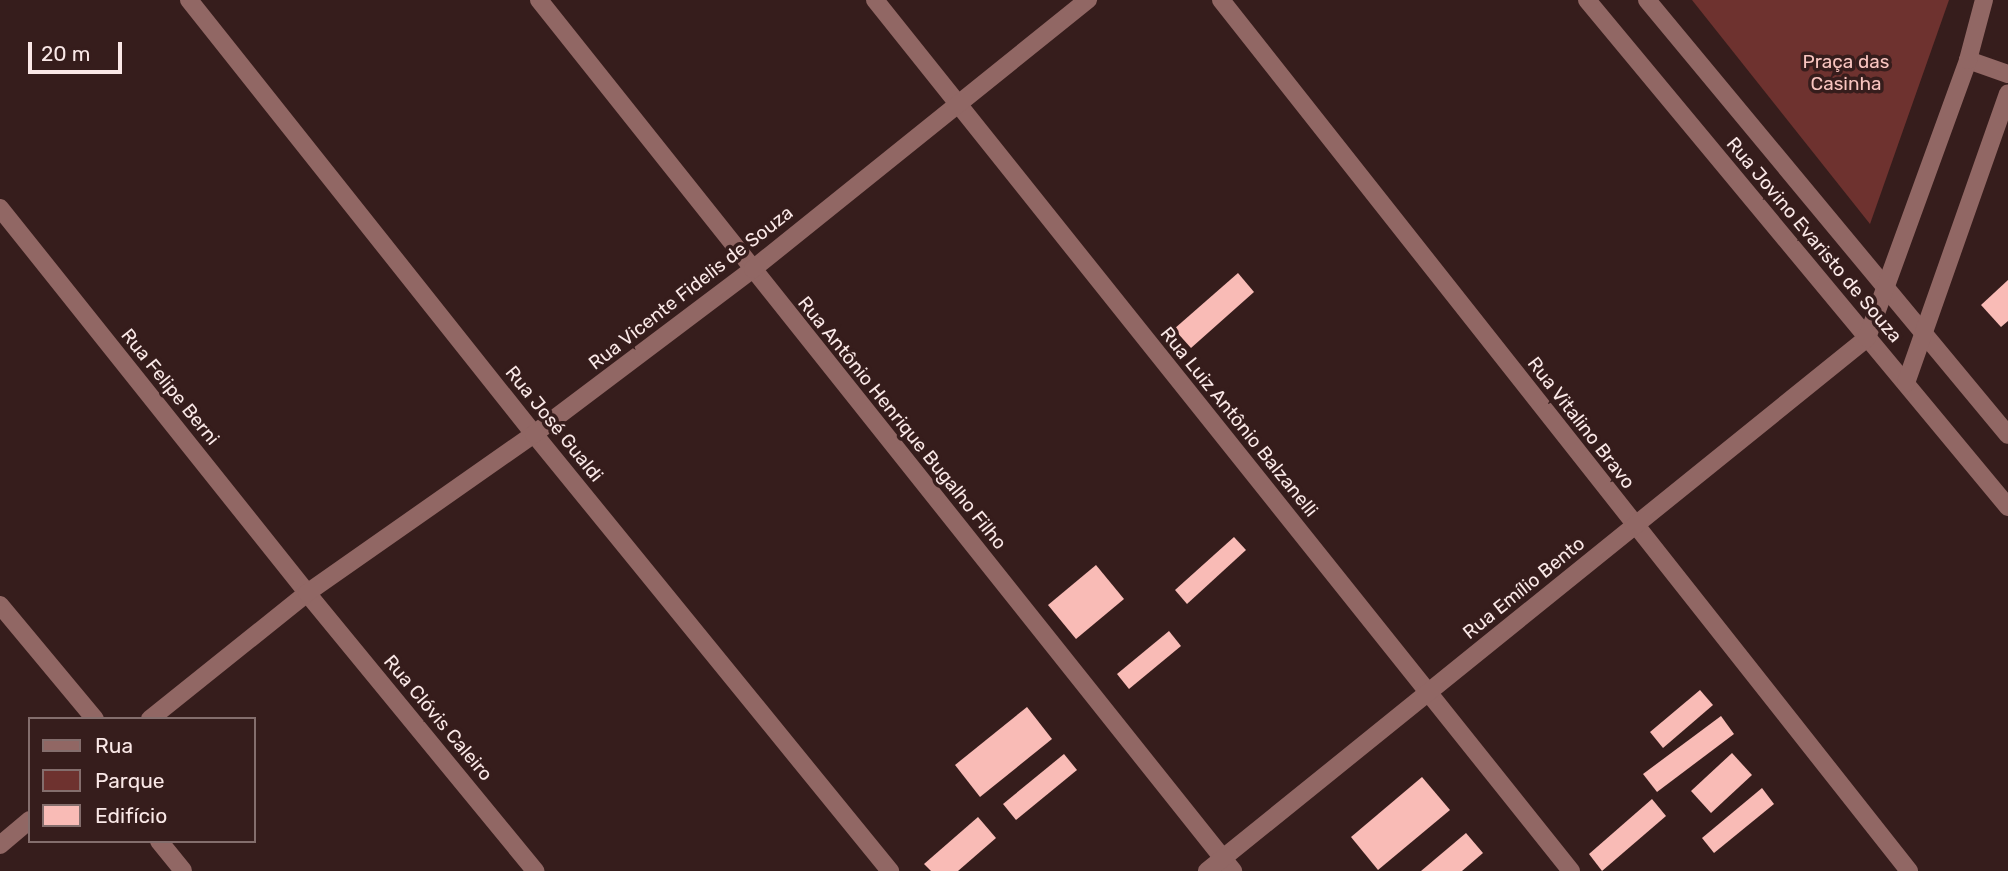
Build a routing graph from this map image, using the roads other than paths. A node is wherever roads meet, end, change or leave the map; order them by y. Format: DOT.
graph roads {
  1 [pos="189,0"];
  2 [pos="539,0"];
  3 [pos="875,0"];
  4 [pos="1088,0"];
  5 [pos="1221,0"];
  6 [pos="1587,0"];
  7 [pos="1647,0"];
  8 [pos="1984,0"];
  9 [pos="1968,60"];
  10 [pos="2008,74"];
  11 [pos="2008,93"];
  12 [pos="958,104"];
  13 [pos="0,208"];
  14 [pos="752,269"];
  15 [pos="1886,287"];
  16 [pos="1923,333"];
  17 [pos="1867,338"];
  18 [pos="1906,383"];
  19 [pos="534,434"];
  20 [pos="2008,435"];
  21 [pos="2008,507"];
  22 [pos="1636,525"];
  23 [pos="307,593"];
  24 [pos="0,605"];
  25 [pos="1428,693"];
  26 [pos="93,717"];
  27 [pos="152,717"];
  28 [pos="28,822"];
  29 [pos="161,843"];
  30 [pos="0,845"];
  31 [pos="1228,865"];
  32 [pos="183,871"];
  33 [pos="536,871"];
  34 [pos="890,871"];
  35 [pos="1207,871"];
  36 [pos="1571,871"];
  37 [pos="1909,871"];
  1 -- 19 [label="street, Rua José Gualdi"];
  2 -- 14 [label="street, Rua Antônio Henrique Bugalho Filho"];
  3 -- 12 [label="street, Rua Luiz Antônio Balzanelli"];
  4 -- 12 [label="street, Rua Vicente Fidelis de Souza"];
  5 -- 22 [label="street, Rua Vitalino Bravo"];
  6 -- 17 [label="street, Rua Jovino Evaristo de Souza"];
  7 -- 15 [label="street, Rua Jovino Evaristo de Souza"];
  8 -- 9 [label="street"];
  9 -- 10 [label="street"];
  9 -- 15 [label="street"];
  11 -- 16 [label="street"];
  12 -- 14 [label="street, Rua Vicente Fidelis de Souza"];
  12 -- 25 [label="street, Rua Luiz Antônio Balzanelli"];
  13 -- 23 [label="street, Rua Felipe Berni"];
  14 -- 19 [label="street, Rua Vicente Fidelis de Souza"];
  14 -- 31 [label="street, Rua Antônio Henrique Bugalho Filho"];
  15 -- 16 [label="street, Rua Jovino Evaristo de Souza"];
  15 -- 17 [label="street"];
  16 -- 18 [label="street"];
  16 -- 20 [label="street, Rua Jovino Evaristo de Souza"];
  17 -- 18 [label="street, Rua Jovino Evaristo de Souza"];
  17 -- 22 [label="street, Rua Emílio Bento"];
  18 -- 21 [label="street, Rua Jovino Evaristo de Souza"];
  19 -- 23 [label="street, Rua Vicente Fidelis de Souza"];
  19 -- 34 [label="street, Rua José Gualdi"];
  22 -- 25 [label="street, Rua Emílio Bento"];
  22 -- 37 [label="street, Rua Vitalino Bravo"];
  23 -- 27 [label="street, Rua Vicente Fidelis de Souza"];
  23 -- 33 [label="street, Rua Clóvis Caleiro"];
  24 -- 26 [label="street"];
  25 -- 31 [label="street, Rua Emílio Bento"];
  25 -- 36 [label="street, Rua Luiz Antônio Balzanelli"];
  28 -- 30 [label="street"];
  29 -- 32 [label="street"];
  31 -- 35 [label="street, Rua Emílio Bento"];
}
